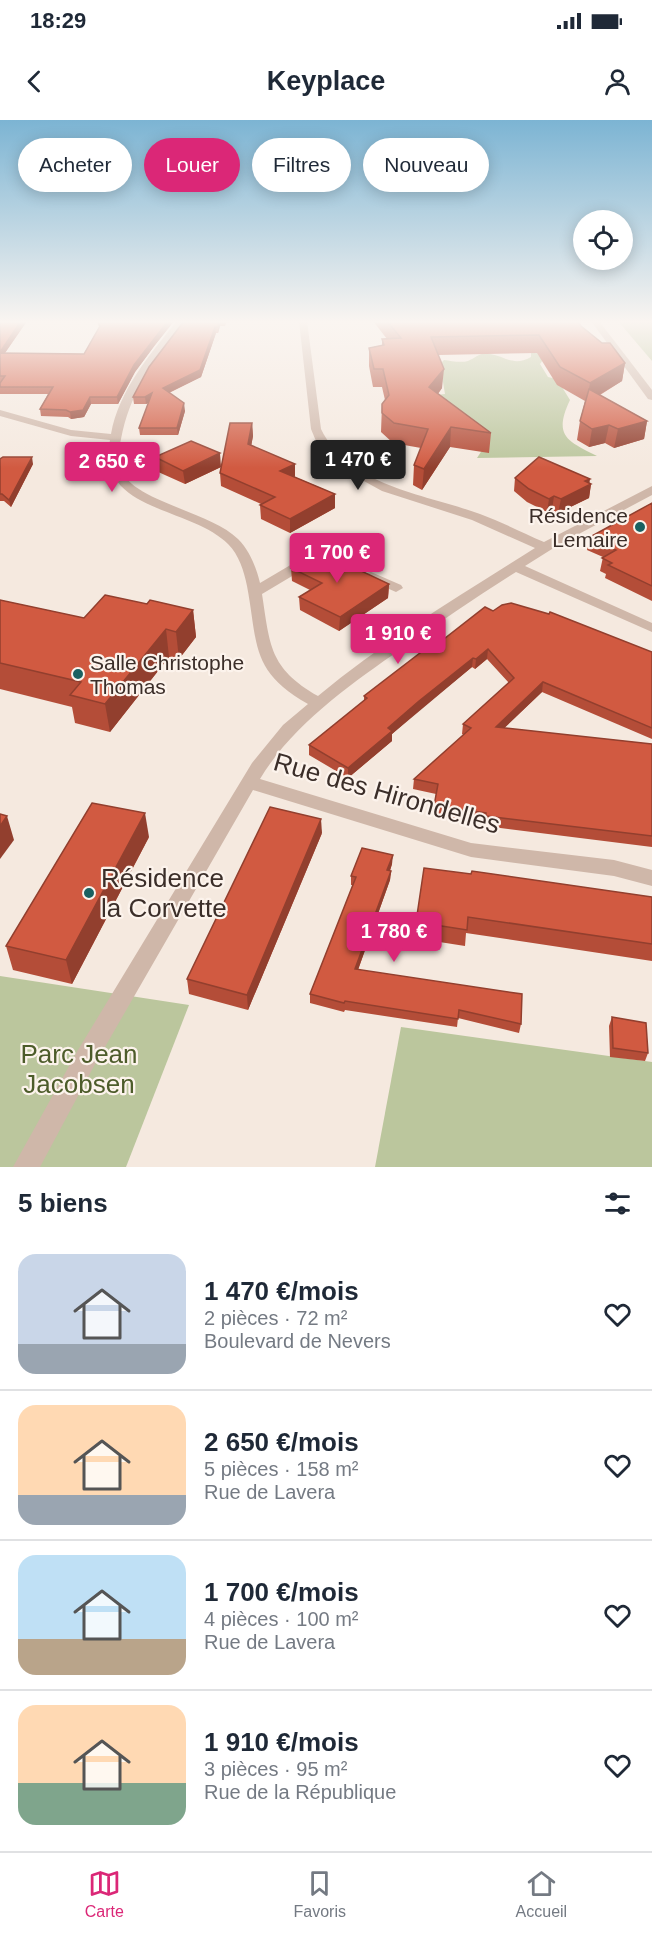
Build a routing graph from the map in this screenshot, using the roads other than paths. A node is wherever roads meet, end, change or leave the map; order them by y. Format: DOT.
graph roads {
  1 [pos="146,370"];
  2 [pos="309,370"];
  3 [pos="632,370"];
  4 [pos="652,397"];
  5 [pos="0,413"];
  6 [pos="115,437"];
  7 [pos="652,490"];
  8 [pos="545,547"];
  9 [pos="322,553"];
  10 [pos="514,566"];
  11 [pos="354,568"];
  12 [pos="396,588"];
  13 [pos="255,592"];
  14 [pos="652,628"];
  15 [pos="318,703"];
  16 [pos="249,782"];
  17 [pos="652,878"];
  18 [pos="26,1167"];
  1 -- 6 [label="street"];
  2 -- 8 [label="street"];
  3 -- 4 [label="street"];
  5 -- 6 [label="street"];
  6 -- 13 [label="street"];
  7 -- 8 [label="street"];
  8 -- 10 [label="street"];
  9 -- 13 [label="street"];
  10 -- 14 [label="street"];
  10 -- 15 [label="street"];
  11 -- 12 [label="street"];
  13 -- 15 [label="street"];
  15 -- 16 [label="street"];
  16 -- 17 [label="street, Rue des Hirondelles"];
  16 -- 18 [label="street"];
}
